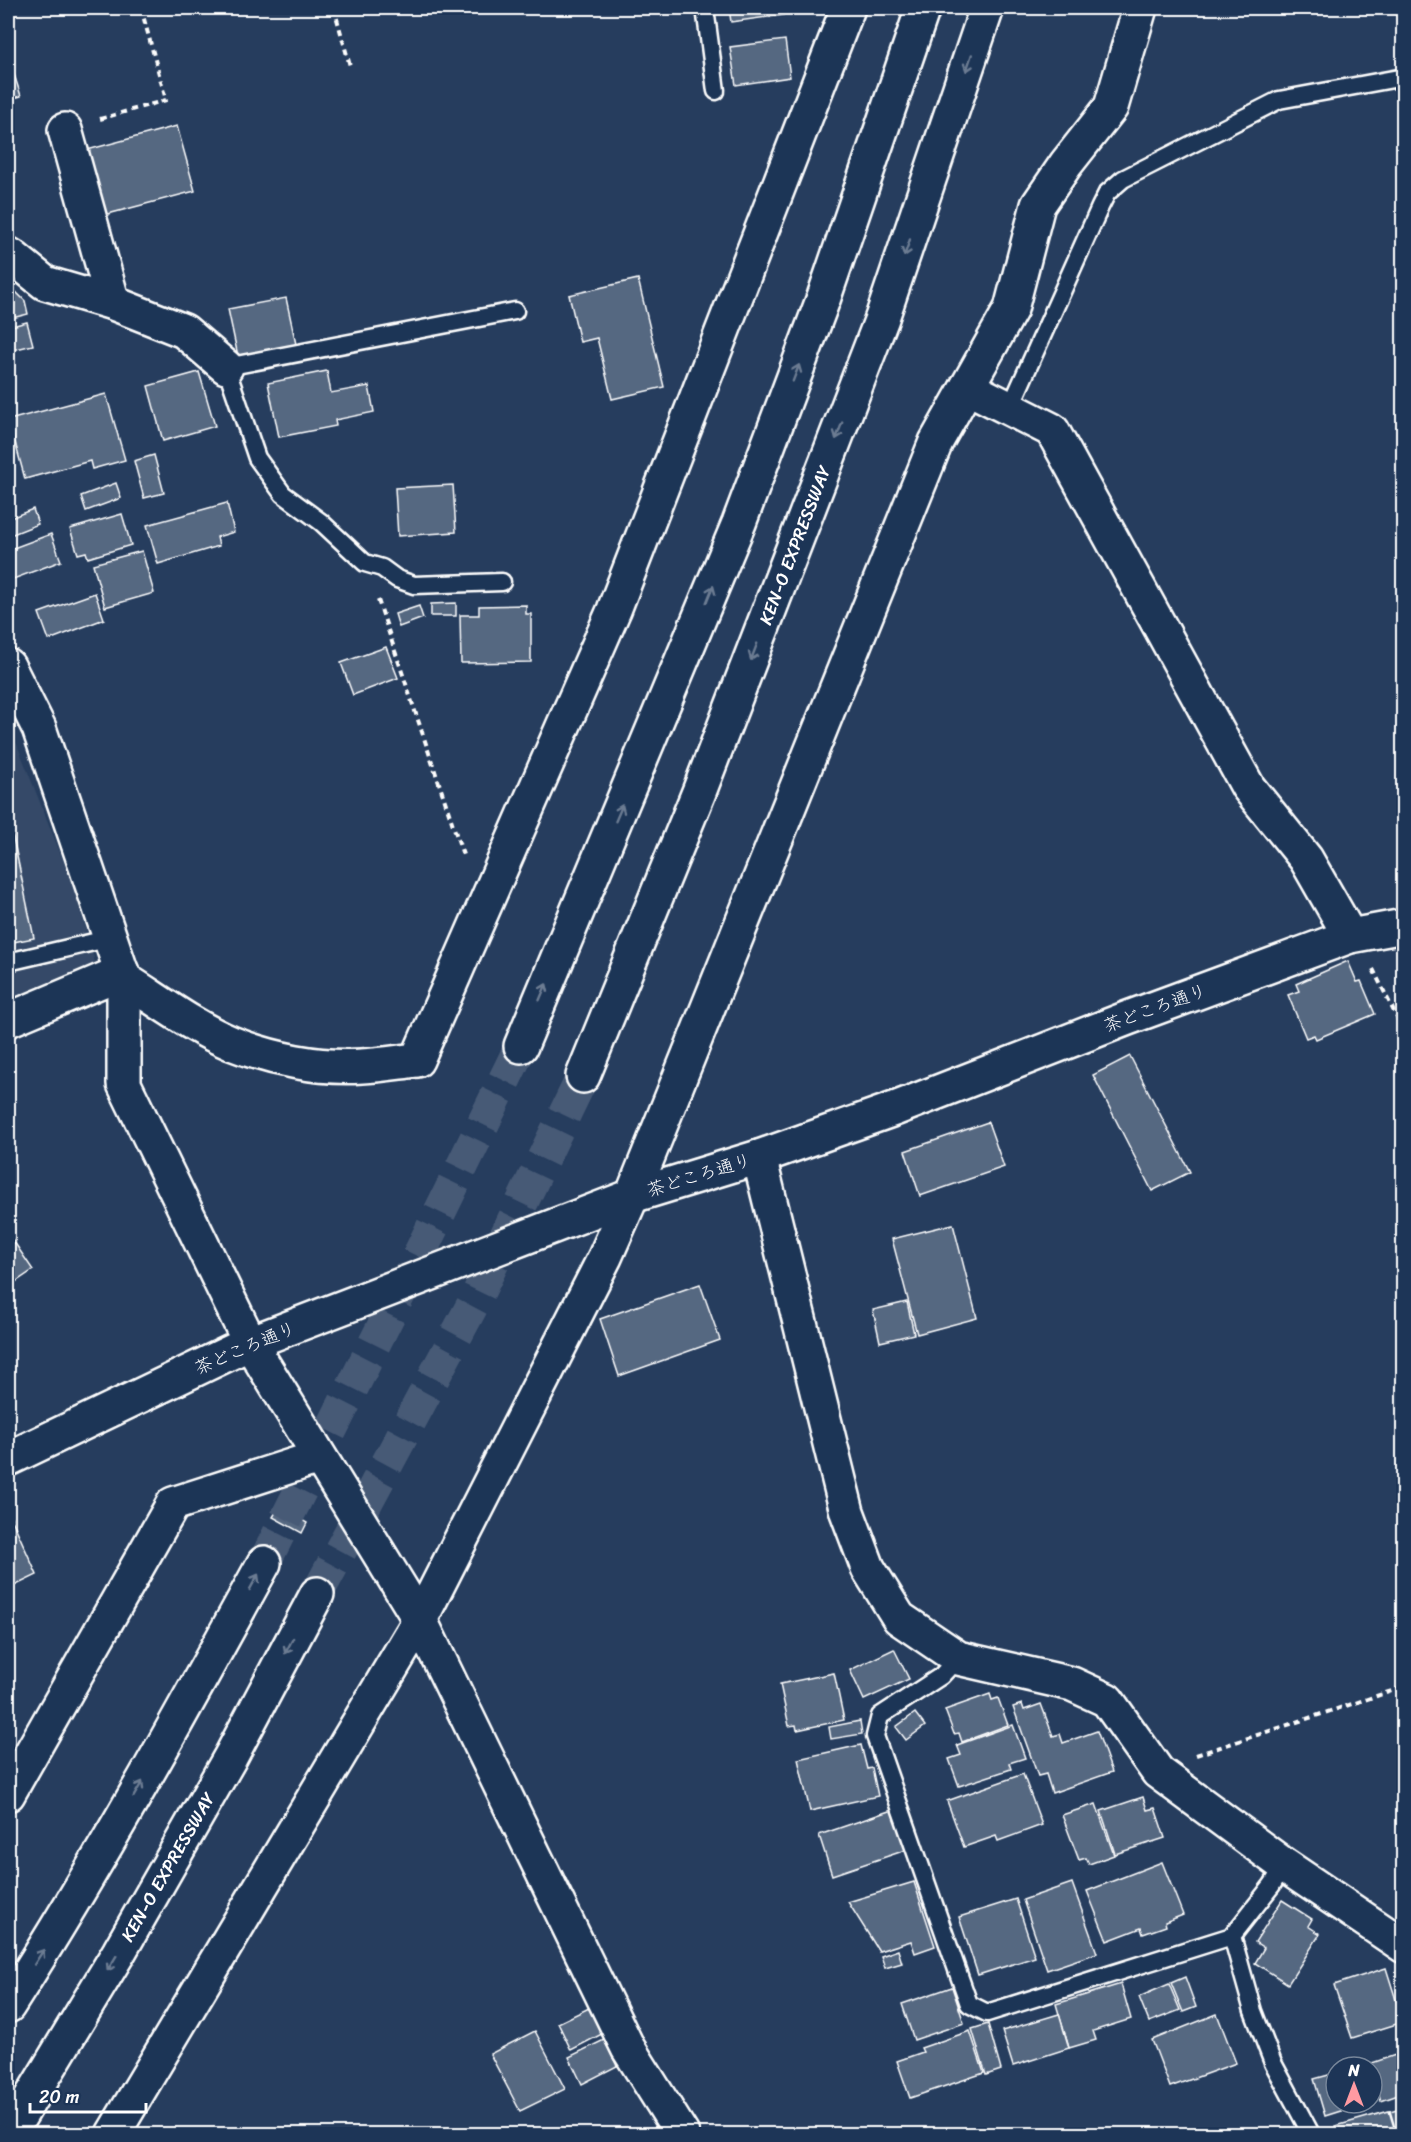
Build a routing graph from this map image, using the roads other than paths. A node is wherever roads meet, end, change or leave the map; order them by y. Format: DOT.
graph roads {
  1 [pos="705,8"];
  2 [pos="848,8"];
  3 [pos="923,8"];
  4 [pos="987,8"];
  5 [pos="1140,8"];
  6 [pos="1404,77"];
  7 [pos="716,91"];
  8 [pos="65,130"];
  9 [pos="8,254"];
  10 [pos="113,303"];
  11 [pos="515,311"];
  12 [pos="226,367"];
  13 [pos="967,387"];
  14 [pos="1010,408"];
  15 [pos="502,582"];
  16 [pos="8,666"];
  17 [pos="1404,926"];
  18 [pos="1354,936"];
  19 [pos="111,938"];
  20 [pos="8,962"];
  21 [pos="123,975"];
  22 [pos="8,1020"];
  23 [pos="520,1046"];
  24 [pos="583,1076"];
  25 [pos="759,1156"];
  26 [pos="633,1196"];
  27 [pos="250,1343"];
  28 [pos="319,1457"];
  29 [pos="8,1459"];
  30 [pos="264,1563"];
  31 [pos="317,1594"];
  32 [pos="420,1620"];
  33 [pos="958,1658"];
  34 [pos="8,1794"];
  35 [pos="1284,1865"];
  36 [pos="1232,1936"];
  37 [pos="1404,1946"];
  38 [pos="8,2006"];
  39 [pos="9,2134"];
  40 [pos="114,2134"];
  41 [pos="682,2134"];
  42 [pos="1311,2134"];
  1 -- 7 [label="lane"];
  2 -- 21 [label="main road"];
  23 -- 3 [label="main road, one-way"];
  4 -- 24 [label="main road, KEN-O EXPRESSWAY, one-way"];
  5 -- 13 [label="main road"];
  6 -- 14 [label="lane"];
  8 -- 10 [label="main road"];
  9 -- 10 [label="main road"];
  10 -- 12 [label="main road"];
  11 -- 12 [label="lane"];
  12 -- 15 [label="lane"];
  13 -- 14 [label="main road"];
  13 -- 26 [label="main road"];
  14 -- 18 [label="main road"];
  16 -- 19 [label="main road"];
  17 -- 18 [label="main road, 茶どころ通り"];
  18 -- 25 [label="main road, 茶どころ通り"];
  19 -- 20 [label="lane"];
  19 -- 21 [label="main road"];
  21 -- 22 [label="main road"];
  21 -- 27 [label="main road"];
  25 -- 26 [label="main road, 茶どころ通り"];
  25 -- 33 [label="main road"];
  26 -- 27 [label="main road, 茶どころ通り"];
  26 -- 32 [label="main road"];
  27 -- 28 [label="main road"];
  27 -- 29 [label="main road, 茶どころ通り"];
  28 -- 32 [label="main road"];
  28 -- 34 [label="main road"];
  38 -- 30 [label="main road, one-way"];
  31 -- 39 [label="main road, KEN-O EXPRESSWAY, one-way"];
  32 -- 40 [label="main road"];
  32 -- 41 [label="main road"];
  33 -- 35 [label="main road"];
  33 -- 36 [label="lane"];
  35 -- 36 [label="lane"];
  35 -- 37 [label="main road"];
  36 -- 42 [label="lane"];
}
